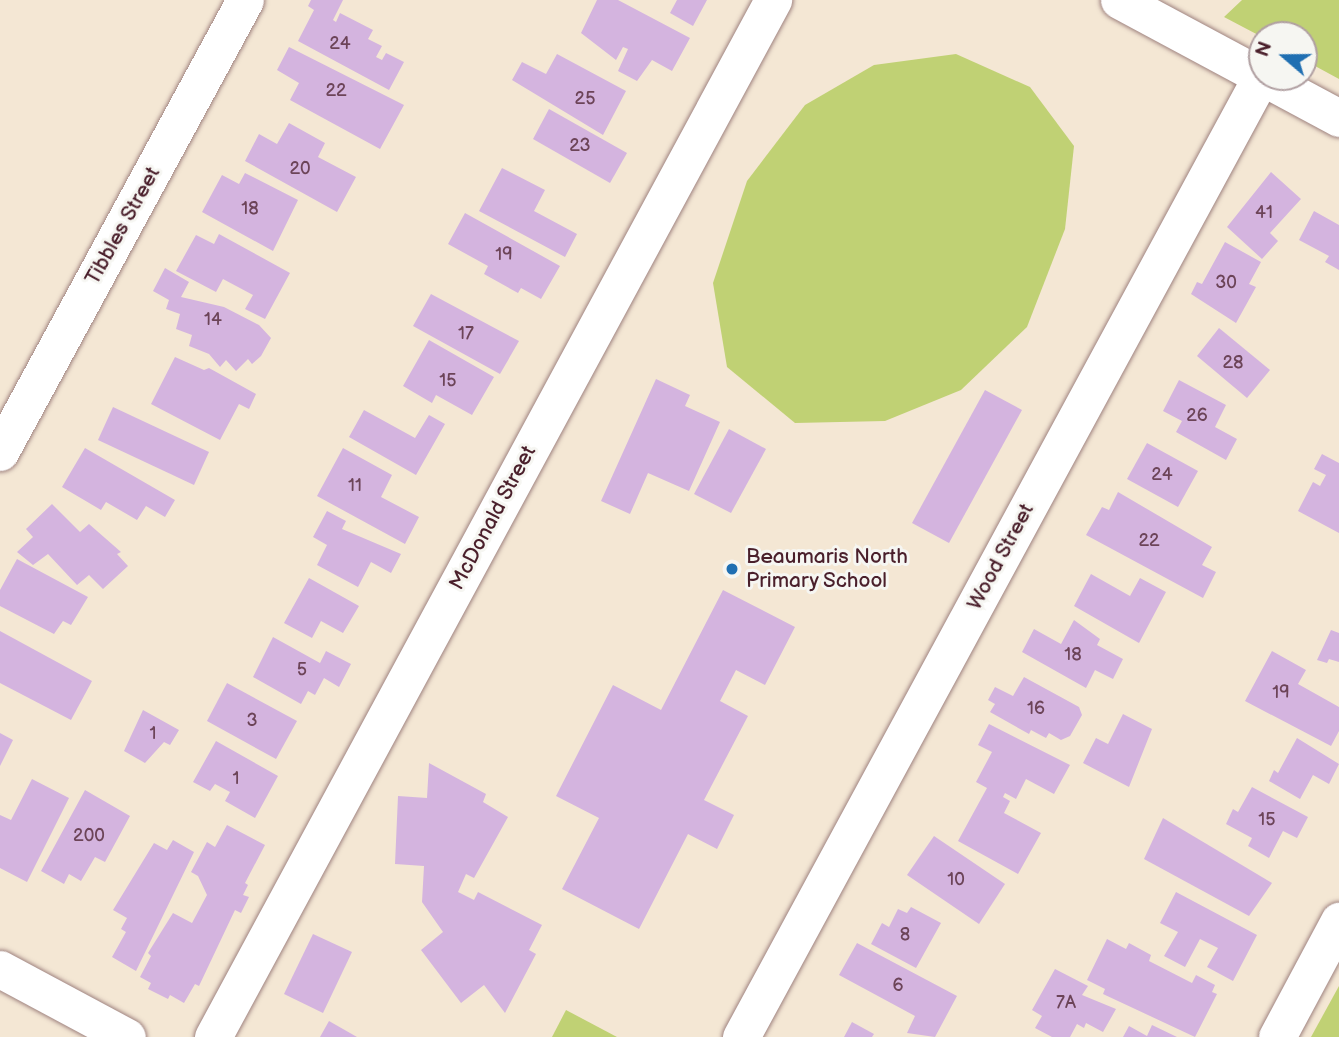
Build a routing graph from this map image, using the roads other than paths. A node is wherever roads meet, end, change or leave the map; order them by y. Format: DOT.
graph roads {
  1 [pos="245,0"];
  2 [pos="773,0"];
  3 [pos="1119,0"];
  4 [pos="1248,70"];
  5 [pos="1253,91"];
  6 [pos="1288,91"];
  7 [pos="1339,118"];
  8 [pos="0,452"];
  9 [pos="1339,921"];
  10 [pos="0,969"];
  11 [pos="127,1037"];
  12 [pos="213,1037"];
  13 [pos="741,1037"];
  14 [pos="1277,1037"];
  1 -- 8 [label="street, Tibbles Street"];
  2 -- 12 [label="street, McDonald Street"];
  3 -- 4 [label="street"];
  5 -- 13 [label="street, Wood Street"];
  6 -- 7 [label="street"];
  9 -- 14 [label="street"];
  10 -- 11 [label="street"];
}
